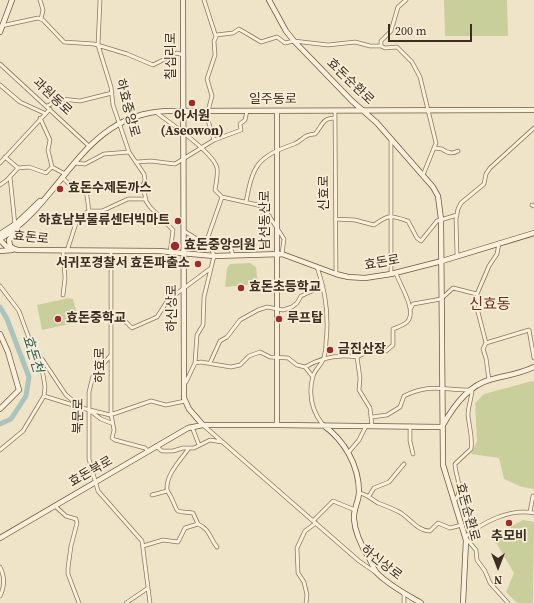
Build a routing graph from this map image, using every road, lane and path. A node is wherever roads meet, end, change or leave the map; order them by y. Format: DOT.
graph roads {
  1 [pos="12,0"];
  2 [pos="40,0"];
  3 [pos="100,0"];
  4 [pos="183,0"];
  5 [pos="204,0"];
  6 [pos="269,0"];
  7 [pos="406,0"];
  8 [pos="40,19"];
  9 [pos="1,26"];
  10 [pos="0,32"];
  11 [pos="216,35"];
  12 [pos="294,41"];
  13 [pos="98,45"];
  14 [pos="381,46"];
  15 [pos="183,55"];
  16 [pos="0,64"];
  17 [pos="0,85"];
  18 [pos="112,93"];
  19 [pos="48,107"];
  20 [pos="534,110"];
  21 [pos="247,111"];
  22 [pos="335,111"];
  23 [pos="364,111"];
  24 [pos="379,111"];
  25 [pos="427,111"];
  26 [pos="155,112"];
  27 [pos="184,112"];
  28 [pos="207,112"];
  29 [pos="277,112"];
  30 [pos="44,113"];
  31 [pos="40,118"];
  32 [pos="335,118"];
  33 [pos="119,123"];
  34 [pos="377,123"];
  35 [pos="534,128"];
  36 [pos="184,134"];
  37 [pos="391,139"];
  38 [pos="214,140"];
  39 [pos="89,146"];
  40 [pos="203,148"];
  41 [pos="434,148"];
  42 [pos="277,150"];
  43 [pos="129,152"];
  44 [pos="458,152"];
  45 [pos="5,157"];
  46 [pos="184,159"];
  47 [pos="137,162"];
  48 [pos="0,163"];
  49 [pos="74,163"];
  50 [pos="52,166"];
  51 [pos="18,168"];
  52 [pos="63,175"];
  53 [pos="423,175"];
  54 [pos="10,177"];
  55 [pos="0,185"];
  56 [pos="45,197"];
  57 [pos="222,197"];
  58 [pos="146,200"];
  59 [pos="246,202"];
  60 [pos="38,208"];
  61 [pos="89,211"];
  62 [pos="391,215"];
  63 [pos="457,215"];
  64 [pos="336,219"];
  65 [pos="442,219"];
  66 [pos="15,224"];
  67 [pos="276,227"];
  68 [pos="184,231"];
  69 [pos="534,233"];
  70 [pos="0,234"];
  71 [pos="0,239"];
  72 [pos="499,243"];
  73 [pos="210,244"];
  74 [pos="18,250"];
  75 [pos="0,251"];
  76 [pos="65,251"];
  77 [pos="111,251"];
  78 [pos="170,252"];
  79 [pos="184,254"];
  80 [pos="280,254"];
  81 [pos="214,256"];
  82 [pos="233,256"];
  83 [pos="457,256"];
  84 [pos="442,261"];
  85 [pos="317,266"];
  86 [pos="212,267"];
  87 [pos="393,273"];
  88 [pos="336,274"];
  89 [pos="0,286"];
  90 [pos="323,286"];
  91 [pos="184,288"];
  92 [pos="477,294"];
  93 [pos="63,295"];
  94 [pos="441,299"];
  95 [pos="411,308"];
  96 [pos="277,310"];
  97 [pos="111,317"];
  98 [pos="0,334"];
  99 [pos="486,343"];
  100 [pos="111,355"];
  101 [pos="40,356"];
  102 [pos="357,357"];
  103 [pos="276,358"];
  104 [pos="324,358"];
  105 [pos="534,358"];
  106 [pos="195,363"];
  107 [pos="210,363"];
  108 [pos="534,367"];
  109 [pos="305,368"];
  110 [pos="313,377"];
  111 [pos="490,380"];
  112 [pos="184,382"];
  113 [pos="442,387"];
  114 [pos="471,390"];
  115 [pos="44,396"];
  116 [pos="185,401"];
  117 [pos="82,408"];
  118 [pos="0,409"];
  119 [pos="89,410"];
  120 [pos="111,414"];
  121 [pos="192,414"];
  122 [pos="372,417"];
  123 [pos="112,423"];
  124 [pos="203,425"];
  125 [pos="277,425"];
  126 [pos="323,425"];
  127 [pos="366,426"];
  128 [pos="372,426"];
  129 [pos="410,426"];
  130 [pos="190,427"];
  131 [pos="442,427"];
  132 [pos="222,442"];
  133 [pos="199,445"];
  134 [pos="156,446"];
  135 [pos="189,448"];
  136 [pos="0,450"];
  137 [pos="148,451"];
  138 [pos="348,453"];
  139 [pos="413,454"];
  140 [pos="404,464"];
  141 [pos="96,482"];
  142 [pos="167,491"];
  143 [pos="359,493"];
  144 [pos="152,495"];
  145 [pos="369,496"];
  146 [pos="533,496"];
  147 [pos="454,500"];
  148 [pos="55,506"];
  149 [pos="355,510"];
  150 [pos="532,512"];
  151 [pos="315,522"];
  152 [pos="198,524"];
  153 [pos="462,525"];
  154 [pos="465,537"];
  155 [pos="0,538"];
  156 [pos="143,546"];
  157 [pos="217,548"];
  158 [pos="0,568"];
  159 [pos="376,573"];
  160 [pos="148,588"];
  161 [pos="404,593"];
  162 [pos="0,596"];
  163 [pos="78,603"];
  164 [pos="126,603"];
  165 [pos="150,603"];
  166 [pos="306,603"];
  167 [pos="404,603"];
  168 [pos="421,603"];
  169 [pos="463,603"];
  170 [pos="508,603"];
  1 -- 9 [label="street"];
  2 -- 8 [label="street"];
  3 -- 13 [label="street, 하효중앙로"];
  4 -- 15 [label="street, 칠십리로"];
  5 -- 11 [label="street"];
  6 -- 12 [label="street, 효돈순환로"];
  7 -- 14 [label="street"];
  8 -- 9 [label="street"];
  8 -- 13 [label="street"];
  9 -- 10 [label="street"];
  11 -- 12 [label="street"];
  11 -- 28 [label="street"];
  12 -- 14 [label="street"];
  12 -- 23 [label="street, 효돈순환로"];
  13 -- 15 [label="street"];
  13 -- 18 [label="street, 하효중앙로"];
  14 -- 25 [label="street"];
  15 -- 27 [label="street, 칠십리로"];
  16 -- 19 [label="street, 과원동로"];
  17 -- 30 [label="street"];
  18 -- 19 [label="street"];
  18 -- 33 [label="street, 하효중앙로"];
  19 -- 30 [label="street"];
  19 -- 39 [label="street, 과원동로"];
  20 -- 25 [label="street, 일주동로"];
  21 -- 28 [label="street, 일주동로"];
  21 -- 29 [label="street, 일주동로"];
  21 -- 38 [label="street"];
  22 -- 23 [label="street, 일주동로"];
  22 -- 29 [label="street, 일주동로"];
  22 -- 32 [label="street, 신효로"];
  23 -- 24 [label="street, 일주동로"];
  23 -- 34 [label="street, 효돈순환로"];
  24 -- 25 [label="street, 일주동로"];
  24 -- 34 [label="street"];
  25 -- 41 [label="street"];
  26 -- 27 [label="street, 일주동로"];
  26 -- 33 [label="street, 일주동로"];
  26 -- 36 [label="street"];
  27 -- 28 [label="street, 일주동로"];
  27 -- 36 [label="street, 하신상로"];
  28 -- 38 [label="street"];
  29 -- 42 [label="street, 남선동산로"];
  30 -- 31 [label="street"];
  31 -- 45 [label="street"];
  31 -- 50 [label="street"];
  32 -- 42 [label="street"];
  32 -- 64 [label="street, 신효로"];
  33 -- 39 [label="street, 일주동로"];
  33 -- 43 [label="street, 하효중앙로"];
  34 -- 37 [label="street, 효돈순환로"];
  35 -- 63 [label="street"];
  36 -- 40 [label="street"];
  36 -- 46 [label="street, 하신상로"];
  37 -- 53 [label="street, 효돈순환로"];
  37 -- 62 [label="street"];
  38 -- 40 [label="street"];
  39 -- 49 [label="street, 일주동로"];
  40 -- 46 [label="street"];
  40 -- 57 [label="street"];
  41 -- 44 [label="street"];
  41 -- 53 [label="street"];
  42 -- 59 [label="street"];
  42 -- 67 [label="street, 남선동산로"];
  43 -- 47 [label="street, 하효중앙로"];
  43 -- 49 [label="street"];
  45 -- 48 [label="street"];
  45 -- 51 [label="street"];
  46 -- 47 [label="street"];
  46 -- 68 [label="street, 하신상로"];
  47 -- 58 [label="street, 하효중앙로"];
  49 -- 52 [label="street, 일주동로"];
  50 -- 51 [label="street"];
  50 -- 52 [label="street"];
  51 -- 54 [label="street"];
  52 -- 56 [label="street, 일주동로"];
  52 -- 61 [label="street"];
  53 -- 65 [label="street, 효돈순환로"];
  54 -- 55 [label="street"];
  54 -- 66 [label="street"];
  56 -- 60 [label="street, 일주동로"];
  56 -- 66 [label="street, 일주동로"];
  57 -- 59 [label="street"];
  57 -- 73 [label="street"];
  58 -- 61 [label="street"];
  58 -- 78 [label="street"];
  59 -- 67 [label="street"];
  60 -- 71 [label="street, 일주동로"];
  60 -- 74 [label="street"];
  61 -- 76 [label="street"];
  62 -- 64 [label="street"];
  62 -- 65 [label="street"];
  62 -- 87 [label="street"];
  63 -- 65 [label="street"];
  63 -- 83 [label="street"];
  64 -- 88 [label="street, 신효로"];
  65 -- 84 [label="street, 효돈순환로"];
  66 -- 70 [label="street, 일주동로"];
  67 -- 80 [label="street, 남선동산로"];
  68 -- 73 [label="street"];
  68 -- 79 [label="street, 하신상로"];
  69 -- 72 [label="street, 효돈로"];
  71 -- 74 [label="street, 효돈로"];
  72 -- 83 [label="street, 효돈로"];
  72 -- 92 [label="street"];
  73 -- 81 [label="street"];
  73 -- 82 [label="street"];
  74 -- 75 [label="street"];
  74 -- 76 [label="street, 효돈로"];
  76 -- 77 [label="street, 효돈로"];
  76 -- 93 [label="street, 효돈로"];
  77 -- 78 [label="street, 효돈로"];
  77 -- 97 [label="street, 하효로"];
  78 -- 79 [label="street, 효돈로"];
  79 -- 81 [label="street, 효돈로"];
  79 -- 91 [label="street, 하신상로"];
  80 -- 82 [label="street, 효돈로"];
  80 -- 85 [label="street, 효돈로"];
  80 -- 96 [label="street, 남선동산로"];
  81 -- 82 [label="street, 효돈로"];
  81 -- 86 [label="street"];
  83 -- 84 [label="street, 효돈로"];
  84 -- 87 [label="street, 효돈로"];
  84 -- 94 [label="street, 효돈순환로"];
  85 -- 88 [label="street, 효돈로"];
  85 -- 90 [label="street"];
  86 -- 91 [label="street"];
  86 -- 106 [label="street"];
  87 -- 88 [label="street, 효돈로"];
  87 -- 95 [label="street"];
  89 -- 101 [label="street"];
  90 -- 96 [label="street"];
  90 -- 104 [label="street"];
  91 -- 97 [label="street"];
  91 -- 112 [label="street, 하신상로"];
  92 -- 94 [label="street"];
  92 -- 99 [label="street"];
  94 -- 95 [label="street"];
  94 -- 113 [label="street, 효돈순환로"];
  95 -- 102 [label="street"];
  96 -- 103 [label="street, 남선동산로"];
  96 -- 107 [label="street"];
  97 -- 100 [label="street, 하효로"];
  98 -- 118 [label="street"];
  99 -- 105 [label="street"];
  99 -- 111 [label="street"];
  100 -- 119 [label="street, 북문로"];
  100 -- 120 [label="street, 하효로"];
  101 -- 115 [label="street"];
  101 -- 117 [label="street"];
  102 -- 104 [label="street"];
  102 -- 122 [label="street"];
  103 -- 107 [label="street"];
  103 -- 109 [label="street"];
  103 -- 125 [label="street, 남선동산로"];
  104 -- 109 [label="street"];
  104 -- 110 [label="street"];
  106 -- 107 [label="street"];
  106 -- 112 [label="street"];
  108 -- 111 [label="street"];
  109 -- 110 [label="street"];
  110 -- 126 [label="street"];
  111 -- 114 [label="street"];
  112 -- 116 [label="street, 하신상로"];
  113 -- 114 [label="street"];
  113 -- 122 [label="street"];
  113 -- 131 [label="street, 효돈순환로"];
  114 -- 131 [label="street"];
  114 -- 147 [label="street"];
  115 -- 117 [label="street"];
  115 -- 136 [label="street"];
  116 -- 120 [label="street"];
  116 -- 121 [label="street, 하신상로"];
  117 -- 119 [label="street"];
  119 -- 120 [label="street"];
  119 -- 123 [label="street"];
  119 -- 141 [label="street, 북문로"];
  120 -- 123 [label="street, 하효로"];
  121 -- 124 [label="street, 하신상로"];
  121 -- 130 [label="street"];
  122 -- 128 [label="street"];
  123 -- 137 [label="street, 하효로"];
  124 -- 125 [label="street"];
  124 -- 130 [label="street"];
  124 -- 132 [label="street, 하신상로"];
  125 -- 126 [label="street"];
  126 -- 127 [label="street"];
  126 -- 138 [label="street"];
  127 -- 128 [label="street"];
  127 -- 138 [label="street"];
  128 -- 129 [label="street"];
  129 -- 131 [label="street"];
  129 -- 139 [label="street"];
  130 -- 133 [label="street"];
  130 -- 134 [label="street, 효돈북로"];
  131 -- 147 [label="street, 효돈순환로"];
  132 -- 133 [label="street"];
  132 -- 151 [label="street, 하신상로"];
  133 -- 135 [label="street"];
  134 -- 135 [label="street"];
  134 -- 137 [label="street, 효돈북로"];
  135 -- 142 [label="street"];
  137 -- 141 [label="street, 효돈북로"];
  138 -- 143 [label="street"];
  140 -- 145 [label="street"];
  141 -- 148 [label="street, 효돈북로"];
  141 -- 156 [label="street, 북문로"];
  142 -- 144 [label="street"];
  142 -- 152 [label="street"];
  143 -- 145 [label="street"];
  143 -- 149 [label="street"];
  145 -- 153 [label="street"];
  146 -- 150 [label="street"];
  147 -- 153 [label="street, 효돈순환로"];
  148 -- 155 [label="street, 효돈북로"];
  148 -- 163 [label="street"];
  149 -- 151 [label="street"];
  149 -- 159 [label="street"];
  150 -- 154 [label="street"];
  151 -- 159 [label="street, 하신상로"];
  151 -- 166 [label="street"];
  152 -- 156 [label="street"];
  152 -- 157 [label="street"];
  153 -- 154 [label="street, 효돈순환로"];
  154 -- 169 [label="street, 효돈순환로"];
  154 -- 170 [label="street"];
  156 -- 160 [label="street"];
  158 -- 162 [label="street"];
  159 -- 161 [label="street, 하신상로"];
  160 -- 164 [label="street"];
  160 -- 165 [label="street"];
  161 -- 167 [label="street"];
  161 -- 168 [label="street, 하신상로"];
}
